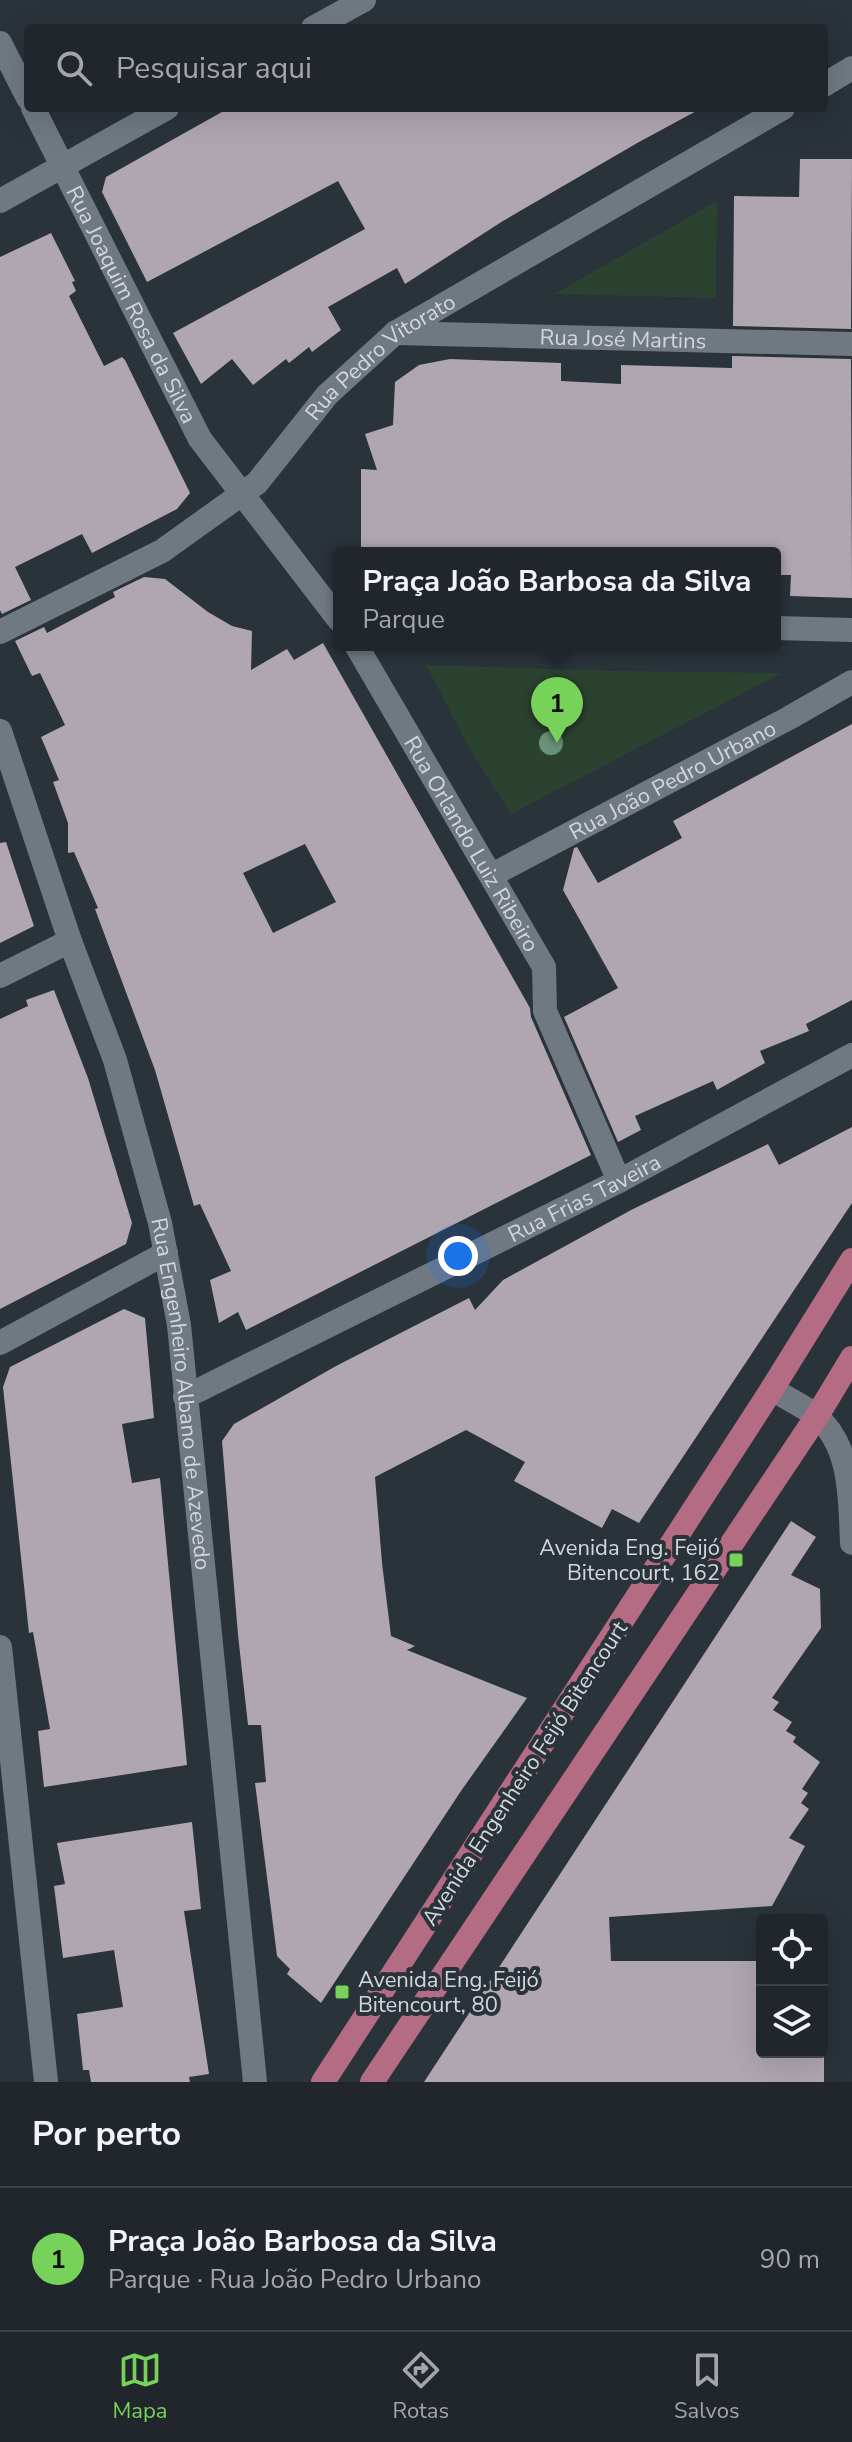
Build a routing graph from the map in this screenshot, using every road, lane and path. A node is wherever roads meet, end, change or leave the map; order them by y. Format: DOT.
graph roads {
  1 [pos="364,0"];
  2 [pos="320,24"];
  3 [pos="0,43"];
  4 [pos="852,68"];
  5 [pos="828,83"];
  6 [pos="24,90"];
  7 [pos="35,112"];
  8 [pos="160,112"];
  9 [pos="776,112"];
  10 [pos="62,166"];
  11 [pos="0,201"];
  12 [pos="395,333"];
  13 [pos="852,344"];
  14 [pos="242,493"];
  15 [pos="333,612"];
  16 [pos="781,628"];
  17 [pos="852,630"];
  18 [pos="0,632"];
  19 [pos="360,651"];
  20 [pos="852,682"];
  21 [pos="0,731"];
  22 [pos="492,875"];
  23 [pos="70,941"];
  24 [pos="0,976"];
  25 [pos="852,1055"];
  26 [pos="619,1181"];
  27 [pos="166,1253"];
  28 [pos="852,1260"];
  29 [pos="0,1343"];
  30 [pos="852,1358"];
  31 [pos="772,1389"];
  32 [pos="185,1397"];
  33 [pos="817,1416"];
  34 [pos="852,1543"];
  35 [pos="0,1647"];
  36 [pos="46,2082"];
  37 [pos="255,2082"];
  38 [pos="323,2082"];
  39 [pos="372,2082"];
  1 -- 2 [label="street"];
  3 -- 6 [label="street"];
  4 -- 5 [label="street"];
  7 -- 10 [label="street, Rua Joaquim Rosa da Silva"];
  8 -- 10 [label="street"];
  9 -- 12 [label="street, Rua Pedro Vitorato"];
  10 -- 11 [label="street"];
  10 -- 14 [label="street, Rua Joaquim Rosa da Silva"];
  12 -- 13 [label="street, Rua José Martins"];
  12 -- 14 [label="street, Rua Pedro Vitorato"];
  14 -- 15 [label="street, Rua Joaquim Rosa da Silva"];
  14 -- 18 [label="street, Rua Pedro Vitorato"];
  16 -- 17 [label="street"];
  19 -- 22 [label="street, Rua Orlando Luiz Ribeiro"];
  20 -- 22 [label="street, Rua João Pedro Urbano"];
  21 -- 23 [label="street, Rua Engenheiro Albano de Azevedo"];
  22 -- 26 [label="street, Rua Orlando Luiz Ribeiro"];
  23 -- 24 [label="street"];
  23 -- 27 [label="street, Rua Engenheiro Albano de Azevedo"];
  25 -- 26 [label="street, Rua Frias Taveira"];
  26 -- 32 [label="street, Rua Frias Taveira"];
  27 -- 29 [label="street"];
  27 -- 32 [label="street, Rua Engenheiro Albano de Azevedo"];
  28 -- 31 [label="main road, Avenida Engenheiro Feijó Bitencourt"];
  30 -- 33 [label="main road, Avenida Engenheiro Feijó Bitencourt"];
  31 -- 33 [label="street"];
  31 -- 38 [label="main road, Avenida Engenheiro Feijó Bitencourt"];
  32 -- 37 [label="street, Rua Engenheiro Albano de Azevedo"];
  33 -- 34 [label="street"];
  33 -- 39 [label="main road, Avenida Engenheiro Feijó Bitencourt"];
  35 -- 36 [label="street"];
}
